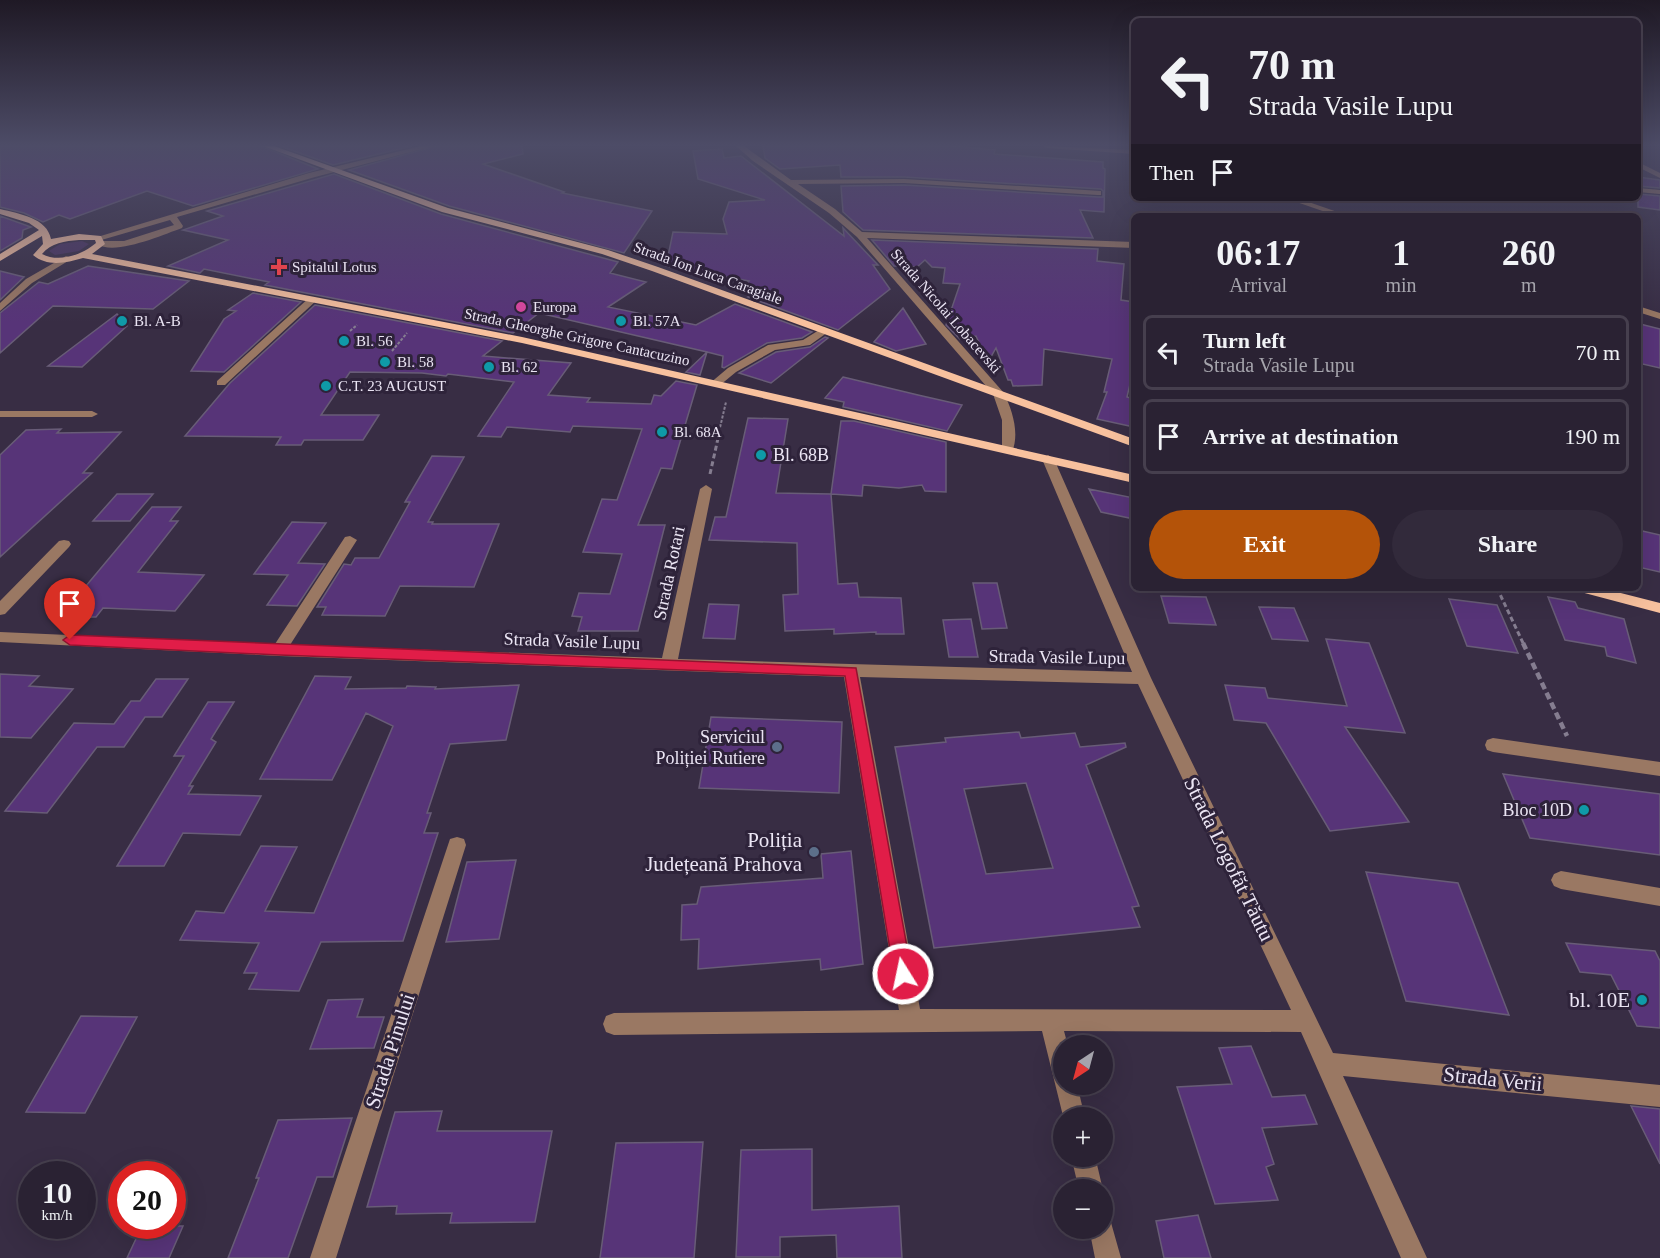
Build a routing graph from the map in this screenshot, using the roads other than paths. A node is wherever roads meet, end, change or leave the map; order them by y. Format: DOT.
graph roads {
  1 [pos="211,205"];
  2 [pos="431,205"];
  3 [pos="823,205"];
  4 [pos="1310,205"];
  5 [pos="0,211"];
  6 [pos="1336,213"];
  7 [pos="172,216"];
  8 [pos="45,230"];
  9 [pos="860,235"];
  10 [pos="99,241"];
  11 [pos="1131,245"];
  12 [pos="44,246"];
  13 [pos="81,255"];
  14 [pos="0,258"];
  15 [pos="69,258"];
  16 [pos="313,299"];
  17 [pos="0,308"];
  18 [pos="1641,310"];
  19 [pos="1660,316"];
  20 [pos="824,330"];
  21 [pos="221,383"];
  22 [pos="715,384"];
  23 [pos="998,393"];
  24 [pos="0,414"];
  25 [pos="92,414"];
  26 [pos="1131,442"];
  27 [pos="1008,449"];
  28 [pos="1048,459"];
  29 [pos="1131,478"];
  30 [pos="706,489"];
  31 [pos="350,540"];
  32 [pos="64,544"];
  33 [pos="1594,591"];
  34 [pos="1660,608"];
  35 [pos="0,610"];
  36 [pos="0,637"];
  37 [pos="279,650"];
  38 [pos="669,664"];
  39 [pos="851,671"];
  40 [pos="1143,678"];
  41 [pos="1493,745"];
  42 [pos="1660,769"];
  43 [pos="457,845"];
  44 [pos="1561,880"];
  45 [pos="1660,897"];
  46 [pos="911,1020"];
  47 [pos="1307,1021"];
  48 [pos="1051,1022"];
  49 [pos="614,1024"];
  50 [pos="1054,1035"];
  51 [pos="1325,1063"];
  52 [pos="1660,1096"];
  53 [pos="1104,1239"];
  54 [pos="323,1258"];
  55 [pos="1108,1258"];
  56 [pos="1414,1258"];
  1 -- 7 [label="street"];
  2 -- 20 [label="main road, Strada Ion Luca Caragiale"];
  3 -- 9 [label="street, Strada Nicolai Lobacevski"];
  4 -- 6 [label="street"];
  5 -- 8 [label="main road"];
  7 -- 10 [label="street"];
  7 -- 10 [label="street"];
  8 -- 12 [label="main road"];
  8 -- 14 [label="main road"];
  9 -- 11 [label="street"];
  9 -- 23 [label="street, Strada Nicolai Lobacevski"];
  10 -- 12 [label="main road"];
  10 -- 13 [label="main road, Strada Gheorghe Grigore Cantacuzino"];
  12 -- 14 [label="main road"];
  12 -- 15 [label="main road, Strada Gheorghe Grigore Cantacuzino"];
  13 -- 15 [label="main road, Strada Gheorghe Grigore Cantacuzino"];
  13 -- 16 [label="main road, Strada Gheorghe Grigore Cantacuzino"];
  15 -- 17 [label="street"];
  16 -- 21 [label="street"];
  16 -- 22 [label="main road, Strada Gheorghe Grigore Cantacuzino"];
  18 -- 19 [label="street"];
  20 -- 22 [label="street"];
  20 -- 23 [label="main road, Strada Ion Luca Caragiale"];
  22 -- 27 [label="main road, Strada Gheorghe Grigore Cantacuzino"];
  23 -- 26 [label="main road, Strada Ion Luca Caragiale"];
  23 -- 27 [label="street, Strada Nicolai Lobacevski"];
  24 -- 25 [label="street"];
  27 -- 28 [label="main road, Strada Gheorghe Grigore Cantacuzino"];
  28 -- 29 [label="main road, Strada Gheorghe Grigore Cantacuzino"];
  28 -- 40 [label="street, Strada Logofăt Tăutu"];
  30 -- 38 [label="street, Strada Rotari"];
  31 -- 37 [label="street"];
  32 -- 35 [label="street"];
  33 -- 34 [label="main road"];
  36 -- 37 [label="street, Strada Vasile Lupu"];
  37 -- 38 [label="street, Strada Vasile Lupu"];
  38 -- 39 [label="street, Strada Vasile Lupu"];
  39 -- 40 [label="street, Strada Vasile Lupu"];
  39 -- 46 [label="street"];
  40 -- 47 [label="street, Strada Logofăt Tăutu"];
  41 -- 42 [label="street"];
  43 -- 54 [label="street, Strada Pinului"];
  44 -- 45 [label="street"];
  46 -- 48 [label="street"];
  46 -- 49 [label="street"];
  47 -- 48 [label="street"];
  47 -- 51 [label="street, Strada Logofăt Tăutu"];
  48 -- 50 [label="street"];
  51 -- 52 [label="street, Strada Verii"];
  51 -- 56 [label="street, Strada Logofăt Tăutu"];
  53 -- 55 [label="street"];
}
